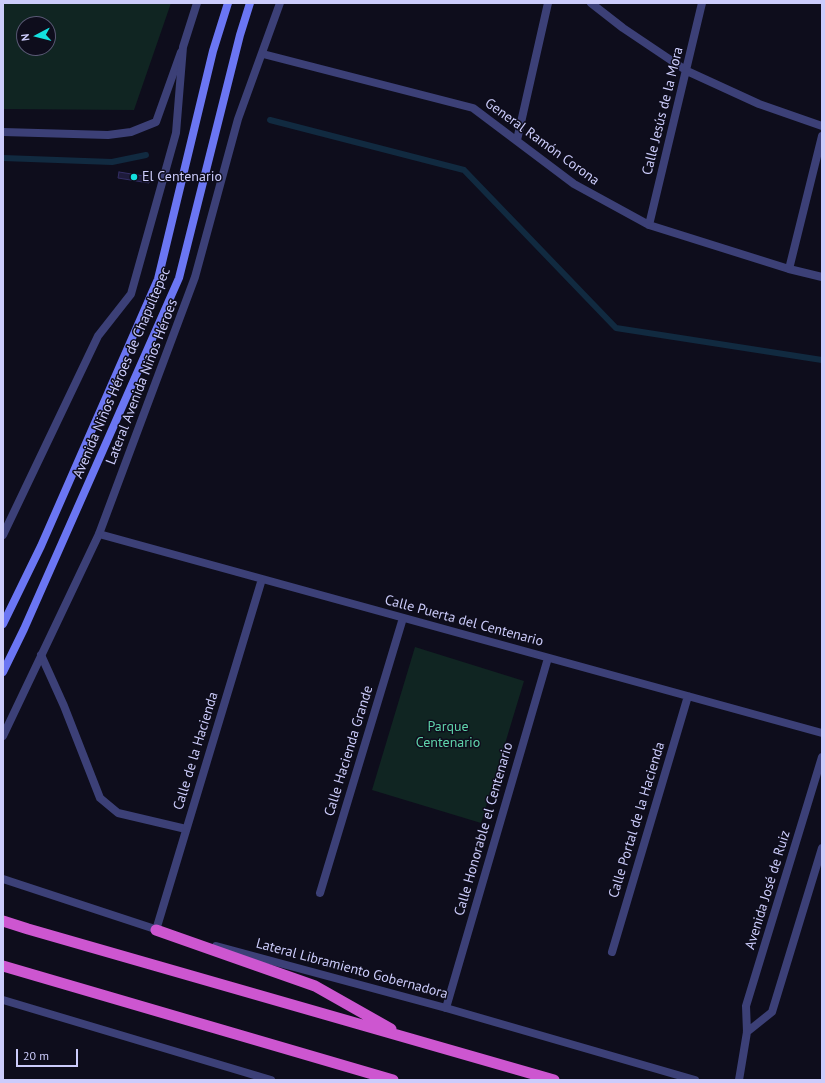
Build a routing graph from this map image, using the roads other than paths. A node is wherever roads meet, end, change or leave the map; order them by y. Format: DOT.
graph roads {
  1 [pos="197,3"];
  2 [pos="228,3"];
  3 [pos="250,3"];
  4 [pos="280,3"];
  5 [pos="548,3"];
  6 [pos="591,3"];
  7 [pos="702,3"];
  8 [pos="183,47"];
  9 [pos="263,54"];
  10 [pos="687,71"];
  11 [pos="822,126"];
  12 [pos="3,132"];
  13 [pos="822,136"];
  14 [pos="518,140"];
  15 [pos="649,226"];
  16 [pos="789,269"];
  17 [pos="822,277"];
  18 [pos="99,534"];
  19 [pos="3,535"];
  20 [pos="262,579"];
  21 [pos="403,618"];
  22 [pos="3,624"];
  23 [pos="41,654"];
  24 [pos="548,658"];
  25 [pos="3,672"];
  26 [pos="688,696"];
  27 [pos="822,734"];
  28 [pos="3,736"];
  29 [pos="822,757"];
  30 [pos="186,828"];
  31 [pos="822,848"];
  32 [pos="3,879"];
  33 [pos="320,893"];
  34 [pos="3,921"];
  35 [pos="156,930"];
  36 [pos="612,952"];
  37 [pos="3,966"];
  38 [pos="3,1000"];
  39 [pos="446,1008"];
  40 [pos="747,1032"];
  41 [pos="407,1038"];
  42 [pos="271,1080"];
  43 [pos="393,1080"];
  44 [pos="554,1080"];
  45 [pos="695,1080"];
  46 [pos="739,1080"];
  1 -- 8 [label="street"];
  2 -- 22 [label="main road, Avenida Niños Héroes de Chapultepec"];
  3 -- 25 [label="main road, Avenida Niños Héroes de Chapultepec"];
  4 -- 9 [label="street, Lateral Avenida Niños Héroes"];
  5 -- 14 [label="street"];
  6 -- 10 [label="street"];
  7 -- 10 [label="street, Calle Jesús de la Mora"];
  8 -- 12 [label="street"];
  8 -- 19 [label="street"];
  9 -- 14 [label="street, General Ramón Corona"];
  9 -- 18 [label="street, Lateral Avenida Niños Héroes"];
  10 -- 11 [label="street"];
  10 -- 15 [label="street, Calle Jesús de la Mora"];
  13 -- 16 [label="street"];
  14 -- 15 [label="street, General Ramón Corona"];
  15 -- 16 [label="street, General Ramón Corona"];
  16 -- 17 [label="street, General Ramón Corona"];
  18 -- 20 [label="street, Calle Puerta del Centenario"];
  18 -- 23 [label="street, Lateral Avenida Niños Héroes"];
  20 -- 21 [label="street, Calle Puerta del Centenario"];
  20 -- 30 [label="street, Calle de la Hacienda"];
  21 -- 24 [label="street, Calle Puerta del Centenario"];
  21 -- 33 [label="street, Calle Hacienda Grande"];
  23 -- 28 [label="street, Lateral Avenida Niños Héroes"];
  23 -- 30 [label="street"];
  24 -- 26 [label="street, Calle Puerta del Centenario"];
  24 -- 39 [label="street, Calle Honorable el Centenario"];
  26 -- 27 [label="street, Calle Puerta del Centenario"];
  26 -- 36 [label="street, Calle Portal de la Hacienda"];
  29 -- 40 [label="street, Avenida José de Ruiz"];
  30 -- 35 [label="street, Calle de la Hacienda"];
  31 -- 40 [label="street"];
  32 -- 35 [label="street, Lateral Libramiento Gobernadora"];
  34 -- 41 [label="highway"];
  35 -- 39 [label="street, Lateral Libramiento Gobernadora"];
  35 -- 41 [label="highway"];
  37 -- 43 [label="highway"];
  38 -- 42 [label="street"];
  39 -- 45 [label="street, Lateral Libramiento Gobernadora"];
  40 -- 46 [label="street, Avenida José de Ruiz"];
  41 -- 44 [label="highway"];
}
